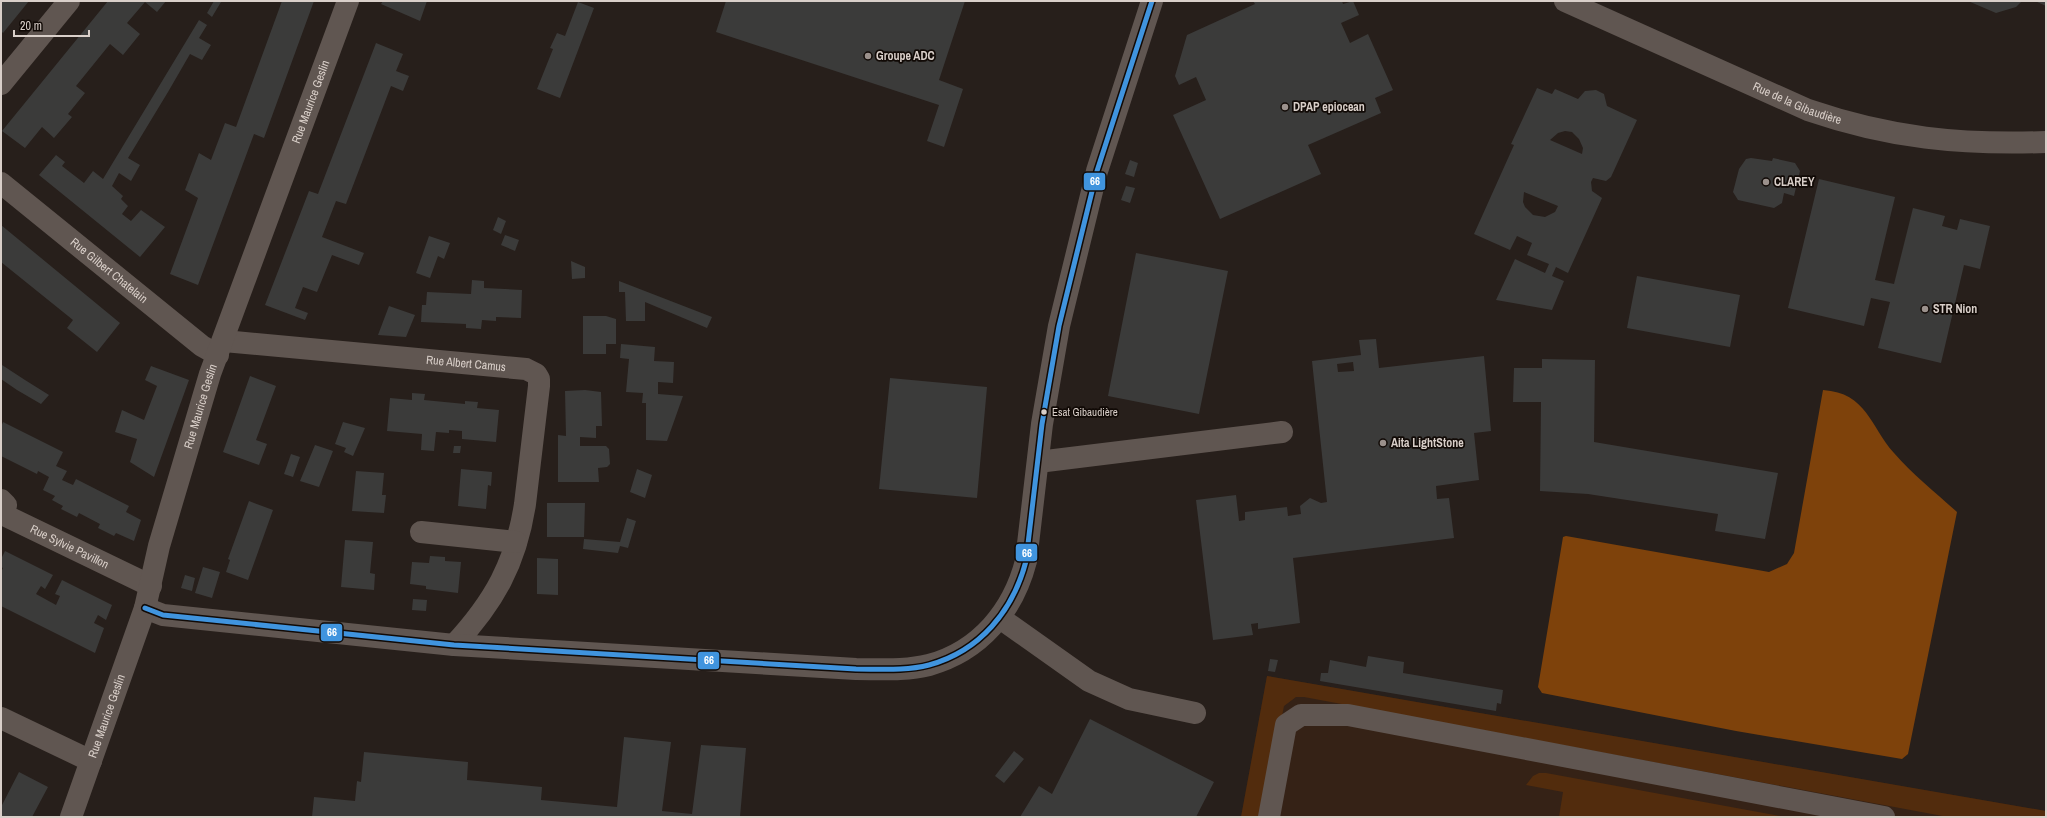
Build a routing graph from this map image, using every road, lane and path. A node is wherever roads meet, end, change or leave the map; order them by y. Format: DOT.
graph roads {
  1 [pos="69,1"];
  2 [pos="348,1"];
  3 [pos="1152,1"];
  4 [pos="1565,1"];
  5 [pos="1,84"];
  6 [pos="2046,142"];
  7 [pos="1,183"];
  8 [pos="221,348"];
  9 [pos="1282,432"];
  10 [pos="1038,462"];
  11 [pos="1,500"];
  12 [pos="421,532"];
  13 [pos="516,542"];
  14 [pos="151,586"];
  15 [pos="145,608"];
  16 [pos="1000,618"];
  17 [pos="454,645"];
  18 [pos="1195,713"];
  19 [pos="1,718"];
  20 [pos="91,761"];
  21 [pos="71,817"];
  22 [pos="1269,817"];
  23 [pos="1884,817"];
  1 -- 5 [label="street"];
  2 -- 8 [label="street, Rue Maurice Geslin"];
  3 -- 10 [label="street"];
  4 -- 6 [label="street, Rue de la Gibaudière"];
  7 -- 8 [label="street, Rue Gilbert Chatelain"];
  8 -- 13 [label="street, Rue Albert Camus"];
  8 -- 14 [label="street, Rue Maurice Geslin"];
  9 -- 10 [label="street"];
  10 -- 16 [label="street"];
  11 -- 14 [label="street, Rue Sylvie Pavillon"];
  12 -- 13 [label="street"];
  13 -- 17 [label="street, Rue Albert Camus"];
  14 -- 15 [label="street, Rue Maurice Geslin"];
  15 -- 17 [label="street"];
  15 -- 20 [label="street, Rue Maurice Geslin"];
  16 -- 17 [label="street"];
  16 -- 18 [label="street"];
  19 -- 20 [label="street"];
  20 -- 21 [label="street, Rue Maurice Geslin"];
  22 -- 23 [label="street"];
}
